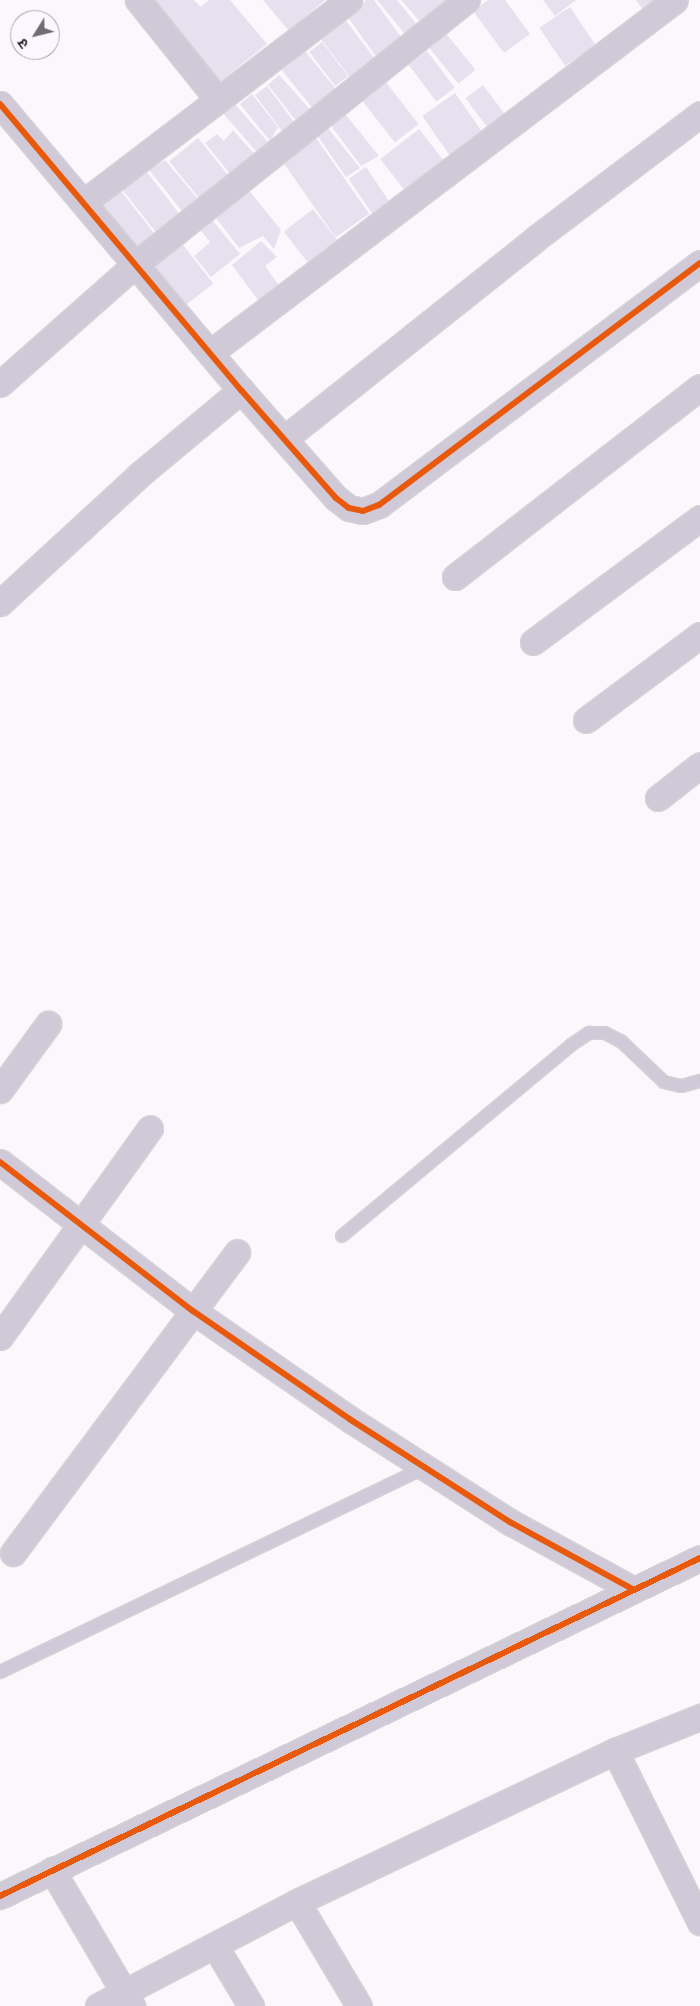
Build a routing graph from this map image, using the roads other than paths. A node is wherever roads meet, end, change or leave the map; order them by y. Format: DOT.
graph roads {
  1 [pos="138,0"];
  2 [pos="349,0"];
  3 [pos="467,0"];
  4 [pos="675,0"];
  5 [pos="218,100"];
  6 [pos="700,114"];
  7 [pos="4,117"];
  8 [pos="84,202"];
  9 [pos="137,263"];
  10 [pos="700,263"];
  11 [pos="211,352"];
  12 [pos="0,384"];
  13 [pos="700,387"];
  14 [pos="241,390"];
  15 [pos="284,439"];
  16 [pos="700,518"];
  17 [pos="455,577"];
  18 [pos="0,603"];
  19 [pos="700,635"];
  20 [pos="533,642"];
  21 [pos="586,720"];
  22 [pos="700,765"];
  23 [pos="658,798"];
  24 [pos="48,1024"];
  25 [pos="700,1081"];
  26 [pos="0,1090"];
  27 [pos="150,1128"];
  28 [pos="0,1162"];
  29 [pos="81,1227"];
  30 [pos="342,1236"];
  31 [pos="237,1252"];
  32 [pos="193,1311"];
  33 [pos="0,1337"];
  34 [pos="423,1468"];
  35 [pos="13,1554"];
  36 [pos="700,1558"];
  37 [pos="634,1590"];
  38 [pos="0,1672"];
  39 [pos="700,1716"];
  40 [pos="615,1752"];
  41 [pos="52,1870"];
  42 [pos="0,1896"];
  43 [pos="297,1902"];
  44 [pos="700,1922"];
  45 [pos="215,1946"];
  46 [pos="129,1999"];
  47 [pos="98,2006"];
  48 [pos="251,2006"];
  49 [pos="359,2006"];
  1 -- 5 [label="street"];
  2 -- 5 [label="street"];
  3 -- 9 [label="street"];
  4 -- 11 [label="street"];
  5 -- 8 [label="street"];
  6 -- 15 [label="street"];
  7 -- 8 [label="street"];
  8 -- 9 [label="street"];
  9 -- 11 [label="street"];
  9 -- 12 [label="street"];
  10 -- 15 [label="street"];
  11 -- 14 [label="street"];
  13 -- 17 [label="street"];
  14 -- 15 [label="street"];
  14 -- 18 [label="street"];
  16 -- 20 [label="street"];
  19 -- 21 [label="street"];
  22 -- 23 [label="street"];
  24 -- 26 [label="street"];
  25 -- 30 [label="lane"];
  27 -- 29 [label="street"];
  28 -- 29 [label="street"];
  29 -- 32 [label="street"];
  29 -- 33 [label="street"];
  31 -- 32 [label="street"];
  32 -- 34 [label="street"];
  32 -- 35 [label="street"];
  34 -- 37 [label="street"];
  34 -- 38 [label="lane"];
  36 -- 37 [label="street"];
  37 -- 41 [label="street"];
  39 -- 40 [label="street"];
  40 -- 43 [label="street"];
  40 -- 44 [label="street"];
  41 -- 42 [label="street"];
  41 -- 46 [label="street"];
  43 -- 45 [label="street"];
  43 -- 49 [label="street"];
  45 -- 46 [label="street"];
  45 -- 48 [label="street"];
  46 -- 47 [label="street"];
}
